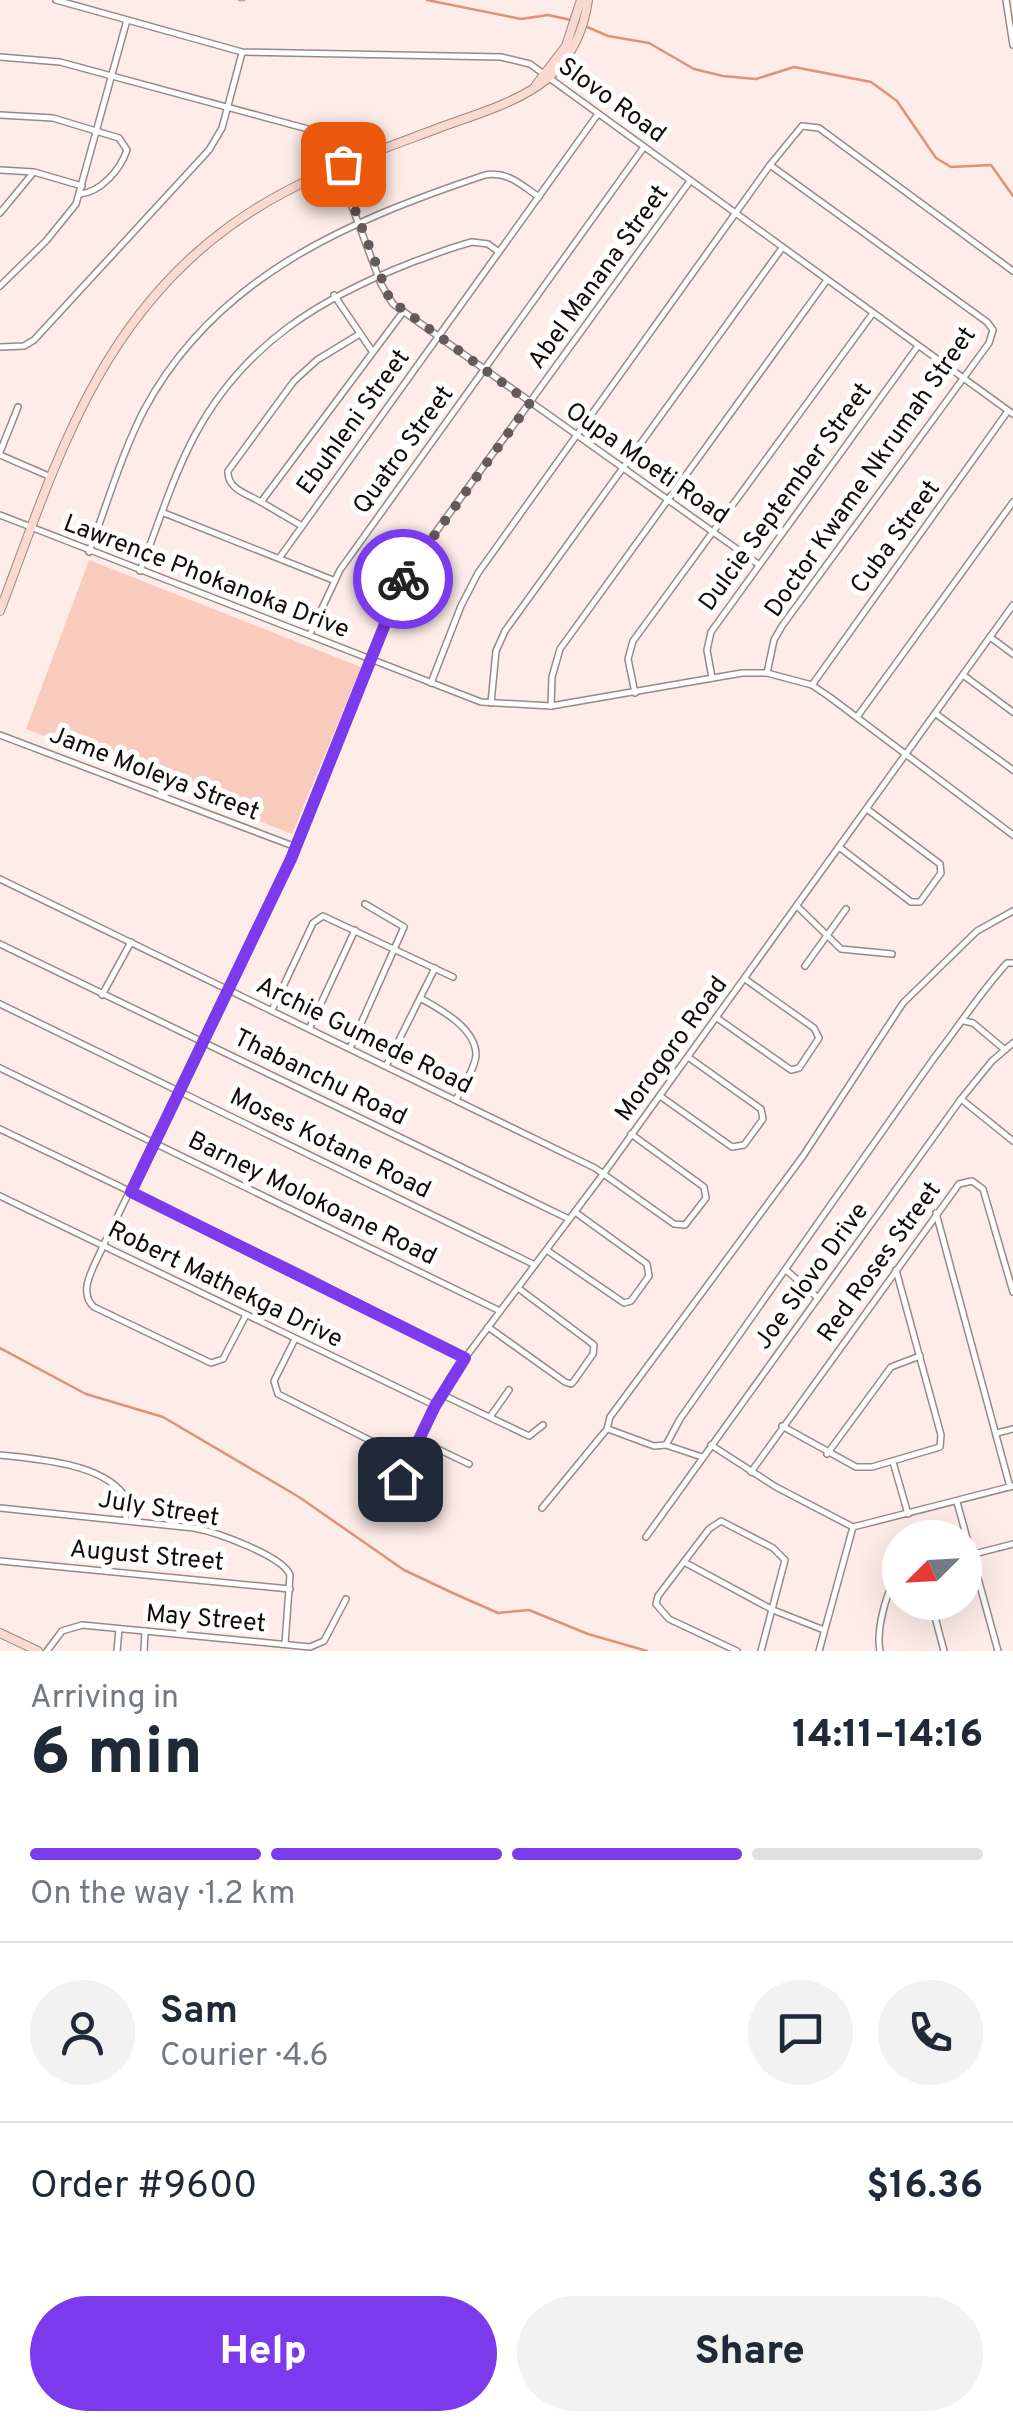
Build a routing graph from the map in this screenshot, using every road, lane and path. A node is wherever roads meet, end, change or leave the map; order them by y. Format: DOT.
graph roads {
  1 [pos="56,0"];
  2 [pos="1006,0"];
  3 [pos="584,5"];
  4 [pos="127,20"];
  5 [pos="1013,45"];
  6 [pos="242,52"];
  7 [pos="0,58"];
  8 [pos="547,75"];
  9 [pos="112,77"];
  10 [pos="227,109"];
  11 [pos="0,114"];
  12 [pos="598,114"];
  13 [pos="96,130"];
  14 [pos="644,147"];
  15 [pos="340,165"];
  16 [pos="770,165"];
  17 [pos="0,170"];
  18 [pos="34,172"];
  19 [pos="690,181"];
  20 [pos="81,190"];
  21 [pos="539,198"];
  22 [pos="0,213"];
  23 [pos="736,215"];
  24 [pos="358,222"];
  25 [pos="782,248"];
  26 [pos="500,252"];
  27 [pos="1013,271"];
  28 [pos="378,276"];
  29 [pos="827,280"];
  30 [pos="0,286"];
  31 [pos="334,295"];
  32 [pos="402,312"];
  33 [pos="873,313"];
  34 [pos="358,335"];
  35 [pos="438,336"];
  36 [pos="918,346"];
  37 [pos="0,347"];
  38 [pos="372,351"];
  39 [pos="484,369"];
  40 [pos="962,377"];
  41 [pos="530,403"];
  42 [pos="18,407"];
  43 [pos="1011,413"];
  44 [pos="578,437"];
  45 [pos="0,454"];
  46 [pos="624,469"];
  47 [pos="51,476"];
  48 [pos="666,501"];
  49 [pos="262,502"];
  50 [pos="1013,502"];
  51 [pos="164,513"];
  52 [pos="0,515"];
  53 [pos="302,526"];
  54 [pos="31,528"];
  55 [pos="711,532"];
  56 [pos="89,552"];
  57 [pos="280,557"];
  58 [pos="758,564"];
  59 [pos="140,571"];
  60 [pos="333,580"];
  61 [pos="1013,605"];
  62 [pos="0,611"];
  63 [pos="310,635"];
  64 [pos="990,637"];
  65 [pos="1013,654"];
  66 [pos="369,659"];
  67 [pos="767,672"];
  68 [pos="963,676"];
  69 [pos="712,678"];
  70 [pos="431,683"];
  71 [pos="812,685"];
  72 [pos="635,693"];
  73 [pos="491,704"];
  74 [pos="551,706"];
  75 [pos="1013,712"];
  76 [pos="936,714"];
  77 [pos="857,717"];
  78 [pos="0,735"];
  79 [pos="906,756"];
  80 [pos="1013,770"];
  81 [pos="867,809"];
  82 [pos="1013,835"];
  83 [pos="296,846"];
  84 [pos="840,848"];
  85 [pos="0,878"];
  86 [pos="365,904"];
  87 [pos="796,906"];
  88 [pos="846,909"];
  89 [pos="1013,911"];
  90 [pos="355,930"];
  91 [pos="827,936"];
  92 [pos="131,942"];
  93 [pos="0,944"];
  94 [pos="395,950"];
  95 [pos="892,954"];
  96 [pos="1013,962"];
  97 [pos="805,966"];
  98 [pos="435,968"];
  99 [pos="453,977"];
  100 [pos="745,978"];
  101 [pos="228,989"];
  102 [pos="102,996"];
  103 [pos="420,998"];
  104 [pos="0,1004"];
  105 [pos="272,1010"];
  106 [pos="717,1018"];
  107 [pos="964,1021"];
  108 [pos="310,1028"];
  109 [pos="204,1041"];
  110 [pos="1013,1043"];
  111 [pos="350,1048"];
  112 [pos="1004,1049"];
  113 [pos="688,1057"];
  114 [pos="386,1066"];
  115 [pos="0,1068"];
  116 [pos="180,1090"];
  117 [pos="660,1096"];
  118 [pos="961,1099"];
  119 [pos="455,1100"];
  120 [pos="0,1128"];
  121 [pos="632,1134"];
  122 [pos="1013,1140"];
  123 [pos="155,1142"];
  124 [pos="604,1174"];
  125 [pos="131,1192"];
  126 [pos="0,1196"];
  127 [pos="575,1212"];
  128 [pos="936,1213"];
  129 [pos="570,1219"];
  130 [pos="103,1246"];
  131 [pos="547,1250"];
  132 [pos="535,1266"];
  133 [pos="786,1270"];
  134 [pos="896,1270"];
  135 [pos="518,1288"];
  136 [pos="1013,1292"];
  137 [pos="818,1298"];
  138 [pos="500,1311"];
  139 [pos="246,1315"];
  140 [pos="488,1327"];
  141 [pos="296,1338"];
  142 [pos="920,1356"];
  143 [pos="465,1358"];
  144 [pos="509,1390"];
  145 [pos="441,1394"];
  146 [pos="435,1406"];
  147 [pos="490,1417"];
  148 [pos="543,1424"];
  149 [pos="782,1426"];
  150 [pos="1013,1428"];
  151 [pos="607,1429"];
  152 [pos="996,1433"];
  153 [pos="420,1440"];
  154 [pos="666,1445"];
  155 [pos="711,1446"];
  156 [pos="0,1454"];
  157 [pos="828,1454"];
  158 [pos="702,1457"];
  159 [pos="408,1460"];
  160 [pos="893,1462"];
  161 [pos="470,1464"];
  162 [pos="751,1472"];
  163 [pos="1011,1487"];
  164 [pos="957,1502"];
  165 [pos="0,1508"];
  166 [pos="542,1508"];
  167 [pos="433,1512"];
  168 [pos="908,1514"];
  169 [pos="126,1520"];
  170 [pos="963,1520"];
  171 [pos="853,1527"];
  172 [pos="646,1537"];
  173 [pos="1013,1544"];
  174 [pos="982,1552"];
  175 [pos="0,1561"];
  176 [pos="684,1562"];
  177 [pos="982,1586"];
  178 [pos="290,1588"];
  179 [pos="346,1598"];
  180 [pos="773,1610"];
  181 [pos="884,1620"];
  182 [pos="936,1620"];
  183 [pos="120,1629"];
  184 [pos="824,1630"];
  185 [pos="145,1631"];
  186 [pos="0,1633"];
  187 [pos="285,1644"];
  188 [pos="38,1651"];
  189 [pos="47,1651"];
  190 [pos="117,1651"];
  191 [pos="144,1651"];
  192 [pos="737,1651"];
  193 [pos="761,1651"];
  194 [pos="819,1651"];
  195 [pos="880,1651"];
  196 [pos="944,1651"];
  197 [pos="998,1651"];
  1 -- 4 [label="street, Slovo Road"];
  2 -- 5 [label="street"];
  3 -- 8 [label="street"];
  4 -- 6 [label="street, Slovo Road"];
  4 -- 9 [label="street"];
  6 -- 8 [label="street, Slovo Road"];
  6 -- 10 [label="street"];
  7 -- 9 [label="street, Oupa Moeti Road"];
  8 -- 12 [label="street, Slovo Road"];
  8 -- 15 [label="street"];
  9 -- 10 [label="street, Oupa Moeti Road"];
  9 -- 13 [label="street"];
  10 -- 15 [label="street, Oupa Moeti Road"];
  10 -- 37 [label="street"];
  11 -- 13 [label="street"];
  12 -- 14 [label="street, Slovo Road"];
  12 -- 21 [label="street, Ebuhleni Street"];
  13 -- 20 [label="street"];
  13 -- 20 [label="street"];
  14 -- 19 [label="street, Slovo Road"];
  14 -- 39 [label="street, Quatro Street"];
  15 -- 24 [label="street, Oupa Moeti Road"];
  15 -- 47 [label="street"];
  16 -- 23 [label="street"];
  16 -- 27 [label="street"];
  16 -- 40 [label="street, Doctor Kwame Nkrumah Street"];
  17 -- 18 [label="street"];
  18 -- 20 [label="street"];
  18 -- 22 [label="street"];
  19 -- 23 [label="street, Slovo Road"];
  19 -- 41 [label="street, Abel Manana Street"];
  20 -- 30 [label="street"];
  21 -- 24 [label="street"];
  21 -- 26 [label="street, Ebuhleni Street"];
  23 -- 25 [label="street, Slovo Road"];
  23 -- 44 [label="street"];
  24 -- 28 [label="street, Oupa Moeti Road"];
  24 -- 56 [label="street"];
  25 -- 29 [label="street, Slovo Road"];
  25 -- 46 [label="street"];
  26 -- 28 [label="street"];
  26 -- 35 [label="street, Ebuhleni Street"];
  28 -- 31 [label="street"];
  28 -- 32 [label="street, Oupa Moeti Road"];
  29 -- 33 [label="street, Slovo Road"];
  29 -- 48 [label="street"];
  31 -- 34 [label="street"];
  31 -- 51 [label="street"];
  32 -- 35 [label="street, Oupa Moeti Road"];
  32 -- 38 [label="street"];
  33 -- 36 [label="street, Slovo Road"];
  33 -- 55 [label="street"];
  34 -- 38 [label="street"];
  34 -- 49 [label="street"];
  35 -- 39 [label="street, Oupa Moeti Road"];
  35 -- 53 [label="street, Ebuhleni Street"];
  36 -- 40 [label="street, Slovo Road"];
  36 -- 58 [label="street, Dulcie September Street"];
  38 -- 49 [label="street"];
  39 -- 41 [label="street, Oupa Moeti Road"];
  39 -- 60 [label="street, Quatro Street"];
  40 -- 43 [label="street, Slovo Road"];
  40 -- 67 [label="street, Doctor Kwame Nkrumah Street"];
  41 -- 44 [label="street, Oupa Moeti Road"];
  41 -- 66 [label="street, Abel Manana Street"];
  42 -- 45 [label="street"];
  43 -- 71 [label="street, Cuba Street"];
  44 -- 46 [label="street, Oupa Moeti Road"];
  44 -- 70 [label="street"];
  45 -- 47 [label="street"];
  46 -- 48 [label="street, Oupa Moeti Road"];
  46 -- 73 [label="street"];
  47 -- 54 [label="street"];
  48 -- 55 [label="street, Oupa Moeti Road"];
  48 -- 74 [label="street"];
  49 -- 53 [label="street"];
  50 -- 77 [label="street"];
  51 -- 57 [label="street"];
  51 -- 59 [label="street"];
  52 -- 54 [label="street, Lawrence Phokanoka Drive"];
  53 -- 57 [label="street, Ebuhleni Street"];
  54 -- 56 [label="street, Lawrence Phokanoka Drive"];
  54 -- 62 [label="street"];
  55 -- 58 [label="street, Oupa Moeti Road"];
  55 -- 72 [label="street"];
  56 -- 59 [label="street, Lawrence Phokanoka Drive"];
  57 -- 60 [label="street"];
  58 -- 69 [label="street, Dulcie September Street"];
  59 -- 63 [label="street, Lawrence Phokanoka Drive"];
  60 -- 63 [label="street, Quatro Street"];
  61 -- 64 [label="street, Morogoro Road"];
  63 -- 66 [label="street, Lawrence Phokanoka Drive"];
  64 -- 65 [label="street"];
  64 -- 68 [label="street, Morogoro Road"];
  66 -- 70 [label="street, Lawrence Phokanoka Drive"];
  66 -- 83 [label="street, Abel Manana Street"];
  67 -- 69 [label="street, Lawrence Phokanoka Drive"];
  67 -- 71 [label="street, Lawrence Phokanoka Drive"];
  68 -- 75 [label="street"];
  68 -- 76 [label="street, Morogoro Road"];
  69 -- 72 [label="street, Lawrence Phokanoka Drive"];
  70 -- 73 [label="street, Lawrence Phokanoka Drive"];
  71 -- 77 [label="street, Lawrence Phokanoka Drive"];
  72 -- 74 [label="street, Lawrence Phokanoka Drive"];
  73 -- 74 [label="street, Lawrence Phokanoka Drive"];
  76 -- 79 [label="street, Morogoro Road"];
  76 -- 80 [label="street"];
  77 -- 79 [label="street, Lawrence Phokanoka Drive"];
  78 -- 83 [label="street, Jame Moleya Street"];
  79 -- 81 [label="street, Morogoro Road"];
  79 -- 82 [label="street, Lawrence Phokanoka Drive"];
  81 -- 84 [label="street, Morogoro Road"];
  81 -- 84 [label="street"];
  83 -- 101 [label="street, Abel Manana Street"];
  84 -- 87 [label="street, Morogoro Road"];
  85 -- 92 [label="street, Archie Gumede Road"];
  86 -- 94 [label="street"];
  87 -- 91 [label="street"];
  87 -- 100 [label="street, Morogoro Road"];
  88 -- 91 [label="street"];
  89 -- 151 [label="street"];
  90 -- 94 [label="street"];
  90 -- 105 [label="street"];
  90 -- 108 [label="street"];
  91 -- 95 [label="street"];
  91 -- 97 [label="street"];
  92 -- 101 [label="street, Archie Gumede Road"];
  92 -- 102 [label="street"];
  93 -- 102 [label="street, Thabanchu Road"];
  94 -- 98 [label="street"];
  94 -- 111 [label="street"];
  96 -- 107 [label="street"];
  98 -- 99 [label="street"];
  98 -- 103 [label="street"];
  100 -- 106 [label="street, Morogoro Road"];
  100 -- 106 [label="street"];
  101 -- 105 [label="street, Archie Gumede Road"];
  101 -- 109 [label="street, Abel Manana Street"];
  102 -- 109 [label="street, Thabanchu Road"];
  103 -- 114 [label="street"];
  103 -- 119 [label="street"];
  104 -- 116 [label="street, Moses Kotane Road"];
  105 -- 108 [label="street, Archie Gumede Road"];
  106 -- 113 [label="street, Morogoro Road"];
  107 -- 112 [label="street"];
  107 -- 133 [label="street"];
  108 -- 111 [label="street, Archie Gumede Road"];
  109 -- 116 [label="street, Abel Manana Street"];
  109 -- 129 [label="street, Thabanchu Road"];
  110 -- 112 [label="street, Joe Slovo Drive"];
  111 -- 114 [label="street, Archie Gumede Road"];
  112 -- 118 [label="street, Joe Slovo Drive"];
  113 -- 117 [label="street, Morogoro Road"];
  113 -- 117 [label="street"];
  114 -- 119 [label="street, Archie Gumede Road"];
  115 -- 123 [label="street, Barney Molokoane Road"];
  116 -- 123 [label="street, Abel Manana Street"];
  116 -- 132 [label="street, Moses Kotane Road"];
  117 -- 121 [label="street, Morogoro Road"];
  118 -- 122 [label="street"];
  118 -- 137 [label="street, Joe Slovo Drive"];
  119 -- 124 [label="street, Archie Gumede Road"];
  120 -- 125 [label="street"];
  121 -- 124 [label="street, Morogoro Road"];
  121 -- 124 [label="street, Archie Gumede Road"];
  123 -- 125 [label="street, Abel Manana Street"];
  123 -- 138 [label="street, Barney Molokoane Road"];
  124 -- 127 [label="street, Morogoro Road"];
  125 -- 130 [label="street, Abel Manana Street"];
  125 -- 143 [label="street"];
  126 -- 130 [label="street, Robert Mathekga Drive"];
  127 -- 129 [label="street, Morogoro Road"];
  127 -- 131 [label="street"];
  128 -- 134 [label="street, Red Roses Street"];
  128 -- 136 [label="street, Red Roses Street"];
  128 -- 152 [label="street"];
  129 -- 131 [label="street, Morogoro Road"];
  130 -- 139 [label="street, Robert Mathekga Drive"];
  130 -- 139 [label="street, Abel Manana Street"];
  131 -- 132 [label="street, Morogoro Road"];
  132 -- 135 [label="street, Morogoro Road"];
  133 -- 137 [label="street"];
  133 -- 154 [label="street"];
  134 -- 142 [label="street"];
  134 -- 149 [label="street, Red Roses Street"];
  135 -- 138 [label="street, Morogoro Road"];
  135 -- 140 [label="street"];
  137 -- 155 [label="street, Joe Slovo Drive"];
  138 -- 140 [label="street, Morogoro Road"];
  139 -- 141 [label="street, Robert Mathekga Drive"];
  140 -- 143 [label="street, Morogoro Road"];
  141 -- 146 [label="street, Robert Mathekga Drive"];
  141 -- 159 [label="street"];
  142 -- 157 [label="street"];
  142 -- 160 [label="street"];
  143 -- 145 [label="street, Morogoro Road"];
  144 -- 147 [label="street"];
  145 -- 146 [label="street, Morogoro Road"];
  145 -- 147 [label="street"];
  146 -- 153 [label="street, Morogoro Road"];
  147 -- 148 [label="street"];
  149 -- 157 [label="street"];
  149 -- 162 [label="street, Red Roses Street"];
  150 -- 152 [label="street"];
  151 -- 154 [label="street"];
  151 -- 166 [label="street"];
  152 -- 163 [label="street"];
  153 -- 159 [label="street, Morogoro Road"];
  153 -- 161 [label="street"];
  154 -- 158 [label="street"];
  155 -- 158 [label="street, Joe Slovo Drive"];
  155 -- 162 [label="street"];
  156 -- 169 [label="street"];
  157 -- 160 [label="street"];
  158 -- 172 [label="street, Joe Slovo Drive"];
  159 -- 167 [label="street"];
  160 -- 168 [label="street"];
  162 -- 171 [label="street"];
  163 -- 164 [label="street"];
  164 -- 168 [label="street"];
  164 -- 170 [label="street"];
  165 -- 169 [label="street, July Street"];
  168 -- 171 [label="street"];
  169 -- 178 [label="street, July Street"];
  171 -- 184 [label="street"];
  173 -- 174 [label="street"];
  175 -- 178 [label="street, August Street"];
  176 -- 180 [label="street"];
  176 -- 180 [label="street"];
  176 -- 192 [label="street"];
  177 -- 197 [label="street"];
  178 -- 187 [label="street"];
  179 -- 187 [label="street, May Street"];
  180 -- 184 [label="street"];
  180 -- 193 [label="street"];
  181 -- 195 [label="street"];
  182 -- 196 [label="street"];
  183 -- 185 [label="street, May Street"];
  183 -- 189 [label="street, May Street"];
  183 -- 190 [label="street"];
  184 -- 194 [label="street"];
  185 -- 187 [label="street, May Street"];
  185 -- 191 [label="street"];
  186 -- 188 [label="street"];
}
